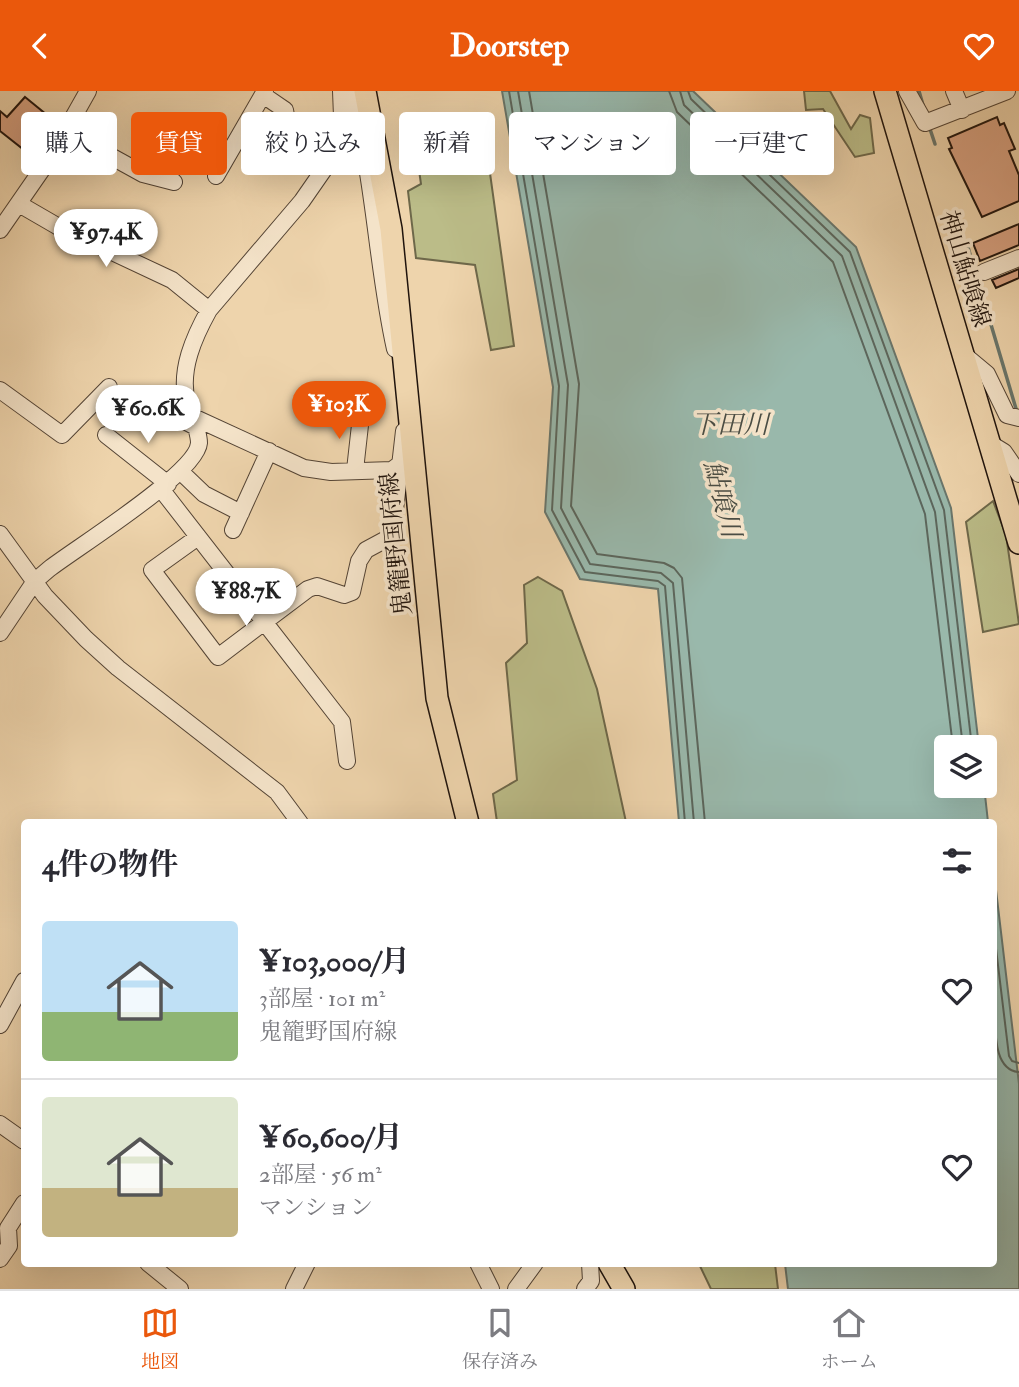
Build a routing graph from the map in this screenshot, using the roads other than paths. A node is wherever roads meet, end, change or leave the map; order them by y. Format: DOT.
graph roads {
  1 [pos="88,91"];
  2 [pos="341,91"];
  3 [pos="350,91"];
  4 [pos="365,91"];
  5 [pos="885,91"];
  6 [pos="907,91"];
  7 [pos="954,91"];
  8 [pos="1007,91"];
  9 [pos="1016,91"];
  10 [pos="264,93"];
  11 [pos="1019,100"];
  12 [pos="962,110"];
  13 [pos="76,112"];
  14 [pos="285,112"];
  15 [pos="342,112"];
  16 [pos="117,160"];
  17 [pos="37,175"];
  18 [pos="321,175"];
  19 [pos="216,176"];
  20 [pos="174,181"];
  21 [pos="19,204"];
  22 [pos="0,230"];
  23 [pos="1019,258"];
  24 [pos="984,272"];
  25 [pos="209,310"];
  26 [pos="963,354"];
  27 [pos="109,387"];
  28 [pos="0,390"];
  29 [pos="140,397"];
  30 [pos="408,399"];
  31 [pos="361,416"];
  32 [pos="1016,418"];
  33 [pos="193,421"];
  34 [pos="106,435"];
  35 [pos="991,444"];
  36 [pos="269,451"];
  37 [pos="400,464"];
  38 [pos="355,470"];
  39 [pos="181,472"];
  40 [pos="1019,474"];
  41 [pos="164,487"];
  42 [pos="241,513"];
  43 [pos="233,530"];
  44 [pos="0,534"];
  45 [pos="1018,535"];
  46 [pos="198,537"];
  47 [pos="35,581"];
  48 [pos="264,621"];
  49 [pos="0,633"];
  50 [pos="347,761"];
  51 [pos="297,819"];
  52 [pos="467,819"];
  53 [pos="21,986"];
  54 [pos="0,1024"];
  55 [pos="0,1124"];
  56 [pos="21,1139"];
  57 [pos="21,1208"];
  58 [pos="0,1259"];
  59 [pos="153,1267"];
  60 [pos="305,1267"];
  61 [pos="480,1267"];
  62 [pos="533,1267"];
  63 [pos="590,1267"];
  64 [pos="611,1267"];
  65 [pos="180,1289"];
  66 [pos="294,1289"];
  67 [pos="491,1289"];
  68 [pos="516,1289"];
  69 [pos="585,1289"];
  70 [pos="624,1289"];
  1 -- 13 [label="street"];
  2 -- 15 [label="street"];
  3 -- 30 [label="street"];
  4 -- 30 [label="main road, 鬼籠野国府線"];
  5 -- 26 [label="main road, 神山鮎喰線"];
  6 -- 12 [label="street"];
  7 -- 12 [label="street"];
  8 -- 12 [label="street"];
  9 -- 11 [label="street"];
  10 -- 14 [label="street"];
  10 -- 19 [label="street"];
  16 -- 20 [label="street"];
  17 -- 21 [label="street"];
  18 -- 25 [label="street"];
  21 -- 22 [label="street"];
  21 -- 25 [label="street"];
  23 -- 24 [label="street"];
  25 -- 33 [label="street"];
  26 -- 32 [label="street"];
  26 -- 35 [label="main road, 神山鮎喰線"];
  27 -- 28 [label="street"];
  29 -- 33 [label="street"];
  30 -- 37 [label="street"];
  30 -- 52 [label="main road, 鬼籠野国府線"];
  31 -- 38 [label="street"];
  33 -- 36 [label="street"];
  33 -- 39 [label="street"];
  34 -- 41 [label="street"];
  35 -- 40 [label="street"];
  35 -- 45 [label="main road, 神山鮎喰線"];
  36 -- 38 [label="street"];
  36 -- 42 [label="street"];
  37 -- 38 [label="street"];
  37 -- 48 [label="street"];
  39 -- 41 [label="street"];
  39 -- 42 [label="street"];
  41 -- 46 [label="street"];
  41 -- 47 [label="street"];
  42 -- 43 [label="street"];
  44 -- 47 [label="street"];
  46 -- 48 [label="street"];
  46 -- 48 [label="street"];
  47 -- 49 [label="street"];
  47 -- 51 [label="street"];
  48 -- 50 [label="street"];
  53 -- 54 [label="street"];
  55 -- 56 [label="street"];
  57 -- 58 [label="street"];
  59 -- 65 [label="street"];
  60 -- 66 [label="street"];
  61 -- 67 [label="street"];
  62 -- 68 [label="street"];
  63 -- 69 [label="street"];
  64 -- 70 [label="main road"];
}
